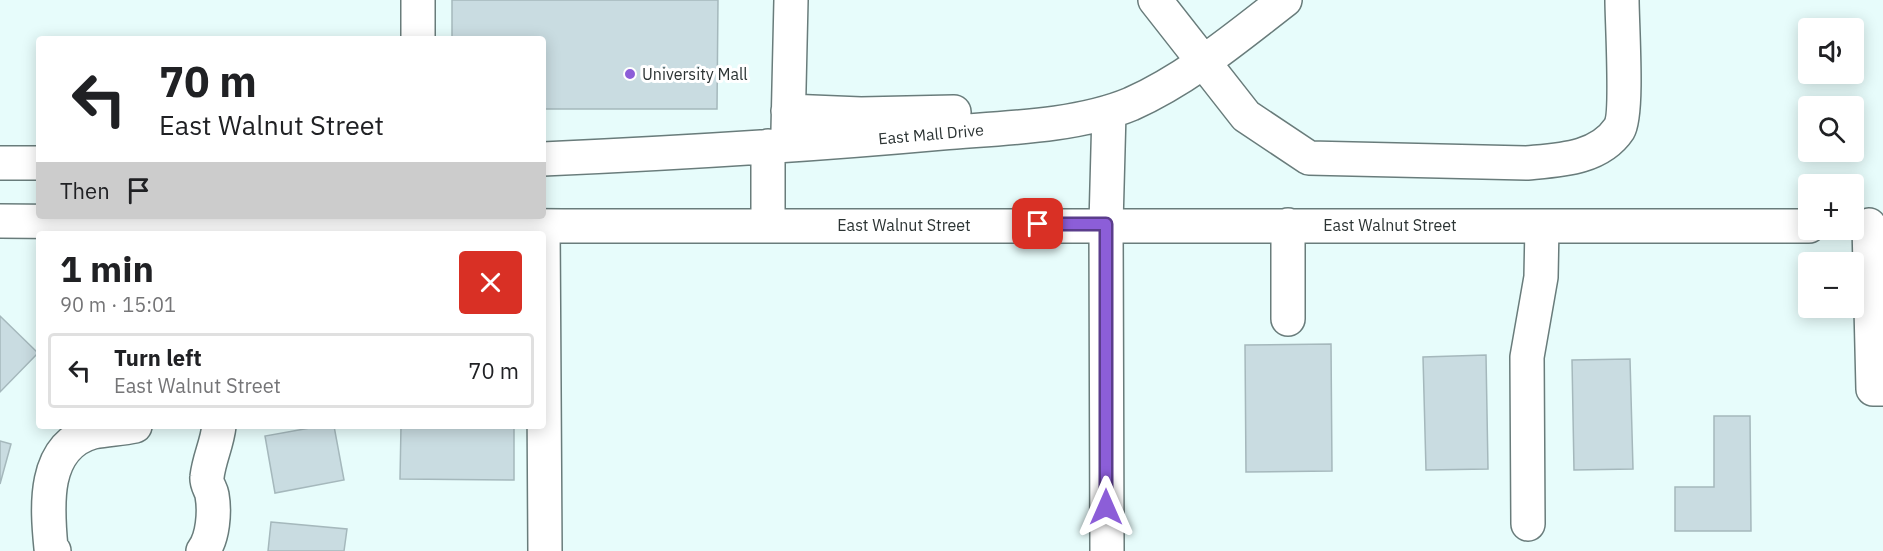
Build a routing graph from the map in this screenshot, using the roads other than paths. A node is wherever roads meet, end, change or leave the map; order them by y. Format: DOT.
graph roads {
  1 [pos="418,0"];
  2 [pos="791,0"];
  3 [pos="1155,0"];
  4 [pos="1285,0"];
  5 [pos="1622,0"];
  6 [pos="418,36"];
  7 [pos="1204,62"];
  8 [pos="788,111"];
  9 [pos="1102,113"];
  10 [pos="778,145"];
  11 [pos="546,159"];
  12 [pos="0,163"];
  13 [pos="36,163"];
  14 [pos="0,221"];
  15 [pos="1106,224"];
  16 [pos="768,225"];
  17 [pos="1288,225"];
  18 [pos="543,226"];
  19 [pos="1542,226"];
  20 [pos="1798,226"];
  21 [pos="1868,226"];
  22 [pos="179,228"];
  23 [pos="225,228"];
  24 [pos="543,231"];
  25 [pos="1288,319"];
  26 [pos="1883,388"];
  27 [pos="114,429"];
  28 [pos="219,429"];
  29 [pos="544,429"];
  30 [pos="1528,524"];
  31 [pos="54,551"];
  32 [pos="203,551"];
  33 [pos="545,551"];
  34 [pos="1107,551"];
  1 -- 6 [label="street"];
  2 -- 8 [label="street"];
  3 -- 7 [label="street"];
  4 -- 7 [label="street, East Mall Drive"];
  5 -- 7 [label="street"];
  7 -- 9 [label="street, East Mall Drive"];
  8 -- 9 [label="street"];
  8 -- 10 [label="street"];
  9 -- 10 [label="street, East Mall Drive"];
  9 -- 15 [label="street"];
  10 -- 11 [label="street, East Mall Drive"];
  10 -- 16 [label="street"];
  12 -- 13 [label="street"];
  14 -- 22 [label="street, East Walnut Street"];
  15 -- 16 [label="street, East Walnut Street"];
  15 -- 17 [label="street, East Walnut Street"];
  15 -- 34 [label="street"];
  16 -- 18 [label="street, East Walnut Street"];
  17 -- 19 [label="street, East Walnut Street"];
  17 -- 25 [label="street"];
  18 -- 23 [label="street, East Walnut Street"];
  18 -- 24 [label="street"];
  19 -- 20 [label="street, East Walnut Street"];
  19 -- 30 [label="street"];
  21 -- 26 [label="street"];
  22 -- 23 [label="street, East Walnut Street"];
  27 -- 31 [label="street"];
  28 -- 32 [label="street"];
  29 -- 33 [label="street"];
}
